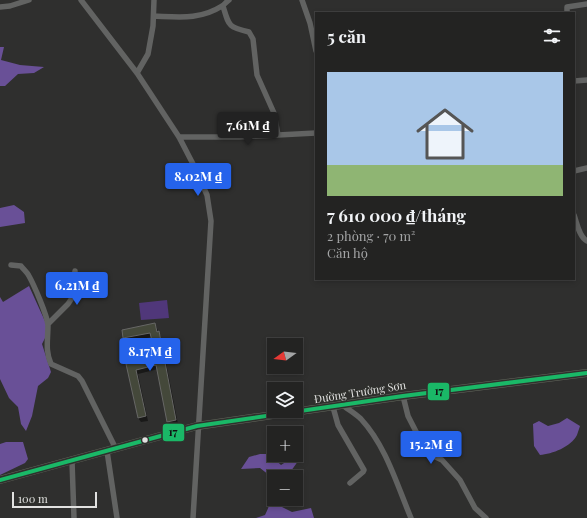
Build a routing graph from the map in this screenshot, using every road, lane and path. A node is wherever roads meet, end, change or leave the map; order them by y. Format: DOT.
graph roads {
  1 [pos="29,0"];
  2 [pos="81,0"];
  3 [pos="154,0"];
  4 [pos="302,0"];
  5 [pos="226,2"];
  6 [pos="587,4"];
  7 [pos="0,7"];
  8 [pos="567,12"];
  9 [pos="154,16"];
  10 [pos="315,46"];
  11 [pos="137,73"];
  12 [pos="587,80"];
  13 [pos="575,81"];
  14 [pos="315,133"];
  15 [pos="278,135"];
  16 [pos="179,137"];
  17 [pos="587,168"];
  18 [pos="575,171"];
  19 [pos="575,218"];
  20 [pos="587,241"];
  21 [pos="11,265"];
  22 [pos="75,271"];
  23 [pos="48,324"];
  24 [pos="587,373"];
  25 [pos="403,396"];
  26 [pos="344,406"];
  27 [pos="333,407"];
  28 [pos="197,426"];
  29 [pos="116,449"];
  30 [pos="107,451"];
  31 [pos="72,461"];
  32 [pos="0,480"];
  33 [pos="350,482"];
  34 [pos="74,518"];
  35 [pos="116,518"];
  36 [pos="192,518"];
  37 [pos="411,518"];
  38 [pos="486,518"];
  1 -- 7 [label="street"];
  2 -- 11 [label="street"];
  3 -- 9 [label="street"];
  4 -- 10 [label="street"];
  5 -- 9 [label="street"];
  5 -- 15 [label="street"];
  6 -- 8 [label="street"];
  9 -- 11 [label="street"];
  11 -- 16 [label="street"];
  12 -- 13 [label="street"];
  14 -- 15 [label="street"];
  15 -- 16 [label="street"];
  16 -- 28 [label="street"];
  17 -- 18 [label="street"];
  19 -- 20 [label="street"];
  21 -- 23 [label="street"];
  22 -- 23 [label="street"];
  23 -- 29 [label="street"];
  24 -- 25 [label="highway, Đường Trường Sơn"];
  25 -- 26 [label="highway, Đường Trường Sơn"];
  25 -- 38 [label="street"];
  26 -- 27 [label="highway, Đường Trường Sơn"];
  26 -- 37 [label="street"];
  27 -- 28 [label="highway, Đường Trường Sơn"];
  27 -- 33 [label="street"];
  28 -- 29 [label="highway, Đường Trường Sơn"];
  28 -- 36 [label="street"];
  29 -- 30 [label="highway, Đường Trường Sơn"];
  30 -- 31 [label="highway, Đường Trường Sơn"];
  30 -- 35 [label="street"];
  31 -- 32 [label="highway, Đường Trường Sơn"];
  31 -- 34 [label="street"];
}
